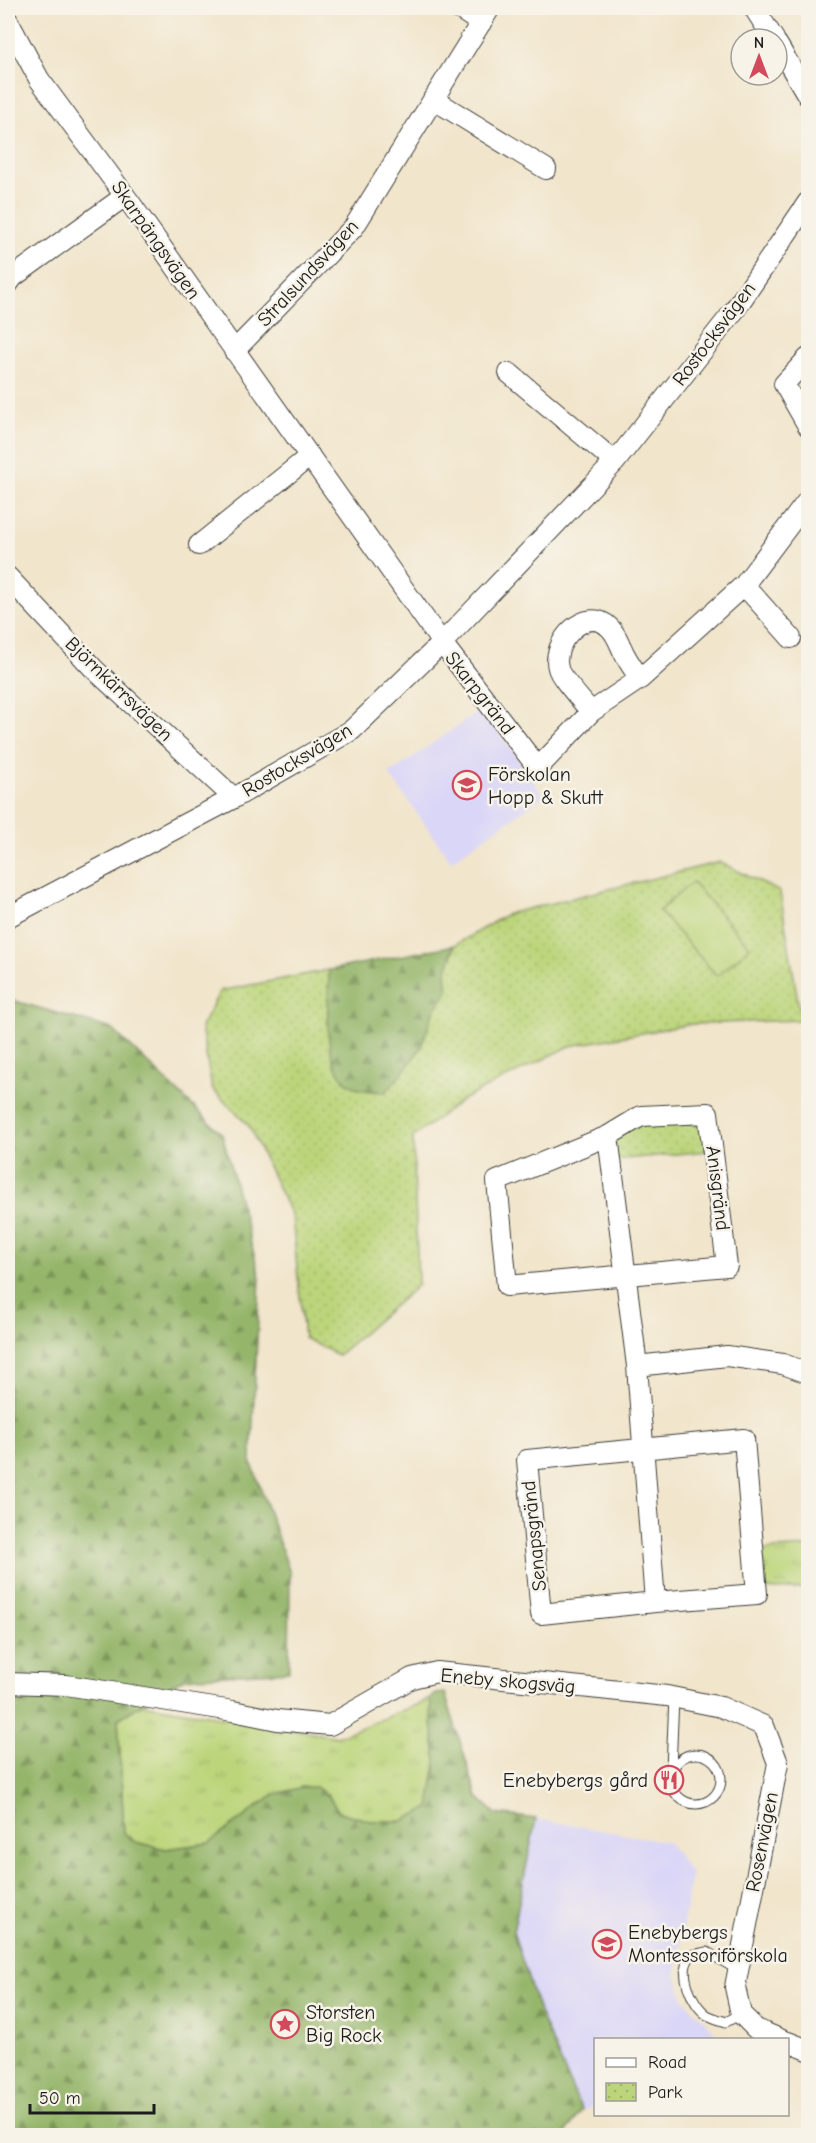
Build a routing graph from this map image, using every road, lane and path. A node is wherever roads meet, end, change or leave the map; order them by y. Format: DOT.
graph roads {
  1 [pos="458,8"];
  2 [pos="754,8"];
  3 [pos="485,15"];
  4 [pos="8,21"];
  5 [pos="766,27"];
  6 [pos="789,64"];
  7 [pos="808,96"];
  8 [pos="433,99"];
  9 [pos="546,169"];
  10 [pos="125,196"];
  11 [pos="808,202"];
  12 [pos="8,284"];
  13 [pos="234,351"];
  14 [pos="808,358"];
  15 [pos="509,373"];
  16 [pos="808,426"];
  17 [pos="310,456"];
  18 [pos="615,462"];
  19 [pos="808,500"];
  20 [pos="199,545"];
  21 [pos="8,577"];
  22 [pos="744,585"];
  23 [pos="791,638"];
  24 [pos="442,643"];
  25 [pos="640,679"];
  26 [pos="591,712"];
  27 [pos="234,798"];
  28 [pos="8,917"];
  29 [pos="608,1136"];
  30 [pos="626,1275"];
  31 [pos="637,1366"];
  32 [pos="808,1373"];
  33 [pos="643,1447"];
  34 [pos="655,1602"];
  35 [pos="8,1683"];
  36 [pos="674,1697"];
  37 [pos="778,1763"];
  38 [pos="671,1773"];
  39 [pos="738,1970"];
  40 [pos="741,2014"];
  41 [pos="777,2038"];
  42 [pos="789,2042"];
  43 [pos="808,2050"];
  1 -- 3 [label="street"];
  2 -- 5 [label="street"];
  3 -- 8 [label="street, Stralsundsvägen"];
  4 -- 10 [label="street, Skarpängsvägen"];
  6 -- 7 [label="street"];
  8 -- 9 [label="street"];
  8 -- 13 [label="street, Stralsundsvägen"];
  10 -- 12 [label="street"];
  10 -- 13 [label="street, Skarpängsvägen"];
  11 -- 18 [label="street, Rostocksvägen"];
  13 -- 17 [label="street, Skarpängsvägen"];
  14 -- 16 [label="street"];
  15 -- 18 [label="street"];
  17 -- 20 [label="street"];
  17 -- 24 [label="street, Skarpängsvägen"];
  18 -- 24 [label="street, Rostocksvägen"];
  19 -- 22 [label="street, Skarpgränd"];
  21 -- 27 [label="street, Björnkärrsvägen"];
  22 -- 23 [label="street"];
  22 -- 25 [label="street, Skarpgränd"];
  24 -- 26 [label="street, Skarpgränd"];
  24 -- 27 [label="street, Rostocksvägen"];
  25 -- 26 [label="street, Skarpgränd"];
  25 -- 26 [label="street"];
  27 -- 28 [label="street, Rostocksvägen"];
  29 -- 30 [label="street"];
  29 -- 30 [label="street, Anisgränd"];
  29 -- 30 [label="street, Anisgränd"];
  30 -- 31 [label="street"];
  31 -- 32 [label="street"];
  31 -- 33 [label="street"];
  33 -- 34 [label="street"];
  33 -- 34 [label="street, Senapsgränd"];
  33 -- 34 [label="street, Senapsgränd"];
  35 -- 36 [label="street, Eneby skogsväg"];
  36 -- 37 [label="street, Eneby skogsväg"];
  36 -- 38 [label="lane"];
  37 -- 39 [label="street, Rosenvägen"];
  38 -- 38 [label="lane"];
  39 -- 40 [label="street, Rosenvägen"];
  39 -- 40 [label="lane"];
  40 -- 41 [label="street"];
  42 -- 43 [label="street"];
}
